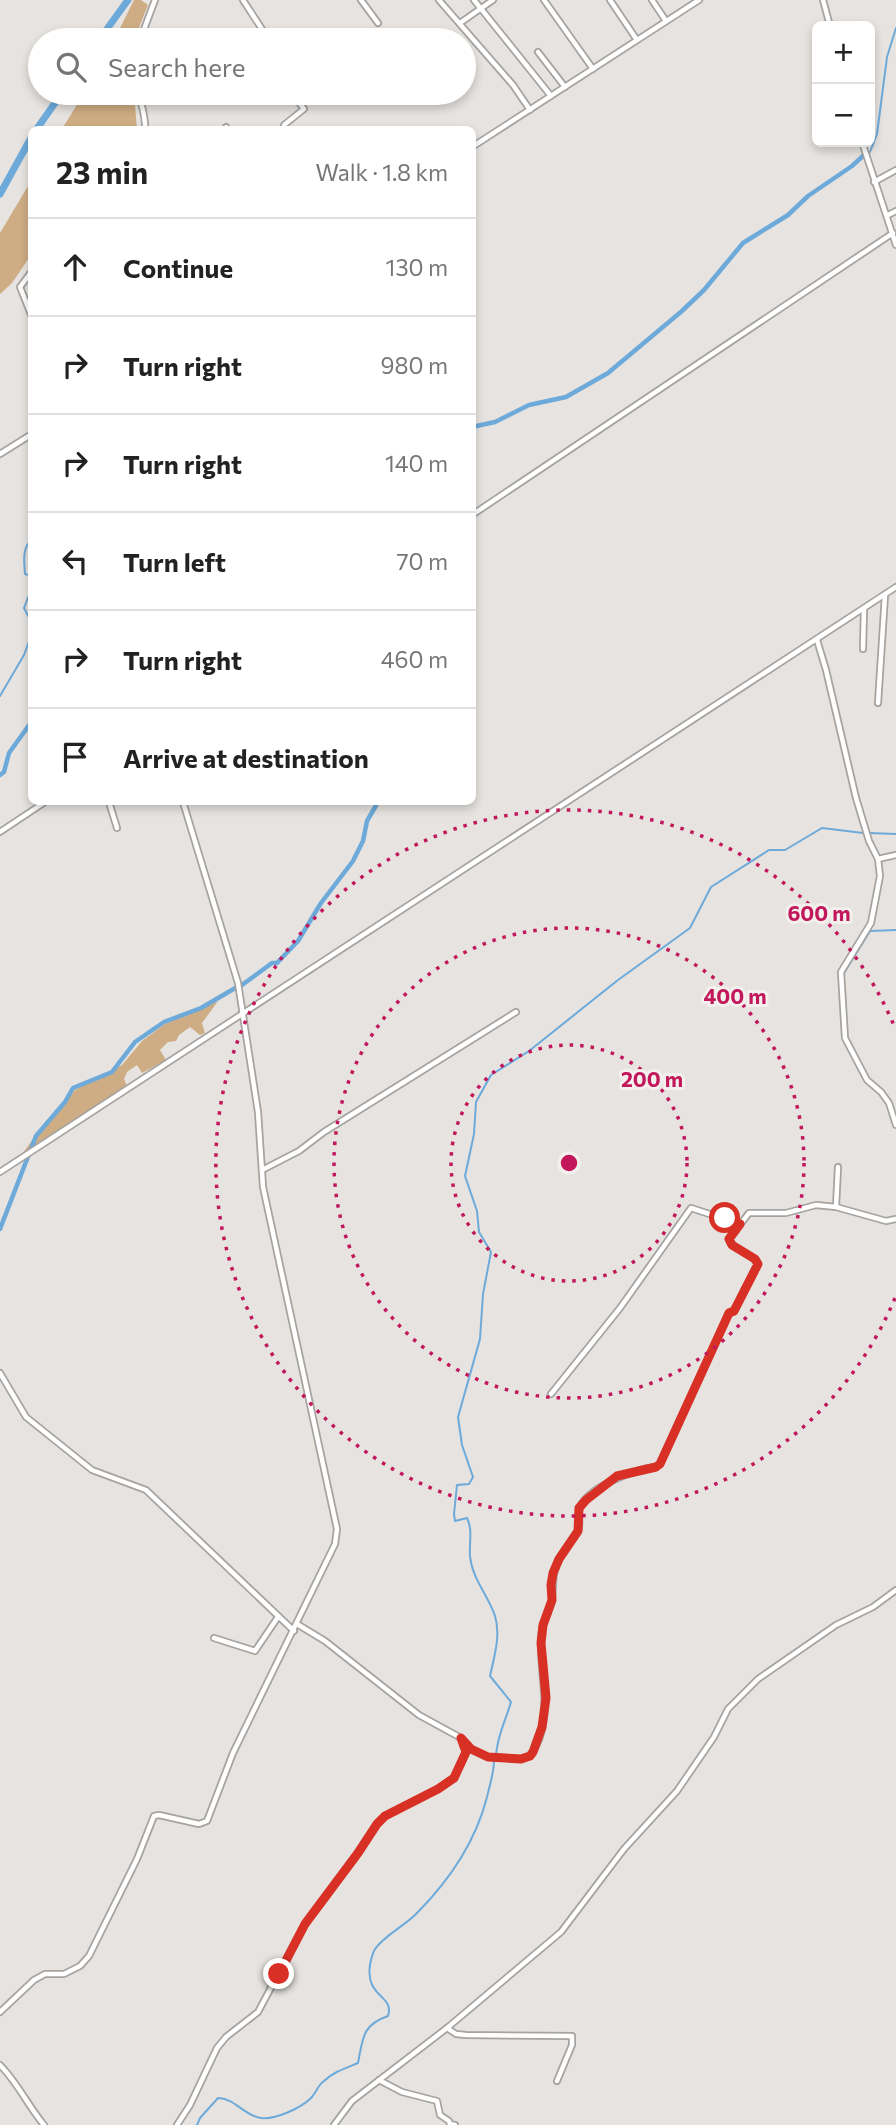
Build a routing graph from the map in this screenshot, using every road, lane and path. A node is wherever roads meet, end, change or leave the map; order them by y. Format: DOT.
graph roads {
  1 [pos="155,0"];
  2 [pos="243,0"];
  3 [pos="361,0"];
  4 [pos="439,0"];
  5 [pos="474,0"];
  6 [pos="493,0"];
  7 [pos="544,0"];
  8 [pos="610,0"];
  9 [pos="652,0"];
  10 [pos="699,0"];
  11 [pos="823,0"];
  12 [pos="481,9"];
  13 [pos="666,21"];
  14 [pos="829,21"];
  15 [pos="378,23"];
  16 [pos="460,23"];
  17 [pos="144,28"];
  18 [pos="262,28"];
  19 [pos="464,28"];
  20 [pos="637,40"];
  21 [pos="476,44"];
  22 [pos="538,52"];
  23 [pos="593,69"];
  24 [pos="565,87"];
  25 [pos="551,96"];
  26 [pos="143,105"];
  27 [pos="301,105"];
  28 [pos="530,110"];
  29 [pos="145,126"];
  30 [pos="285,126"];
  31 [pos="476,144"];
  32 [pos="864,147"];
  33 [pos="896,170"];
  34 [pos="874,182"];
  35 [pos="896,211"];
  36 [pos="888,215"];
  37 [pos="893,233"];
  38 [pos="896,245"];
  39 [pos="28,276"];
  40 [pos="28,307"];
  41 [pos="28,436"];
  42 [pos="0,454"];
  43 [pos="476,512"];
  44 [pos="896,587"];
  45 [pos="885,594"];
  46 [pos="864,608"];
  47 [pos="817,640"];
  48 [pos="863,649"];
  49 [pos="878,703"];
  50 [pos="40,805"];
  51 [pos="110,805"];
  52 [pos="184,805"];
  53 [pos="117,828"];
  54 [pos="0,832"];
  55 [pos="896,855"];
  56 [pos="878,859"];
  57 [pos="516,1012"];
  58 [pos="244,1013"];
  59 [pos="896,1125"];
  60 [pos="838,1167"];
  61 [pos="262,1170"];
  62 [pos="0,1172"];
  63 [pos="836,1208"];
  64 [pos="896,1219"];
  65 [pos="740,1224"];
  66 [pos="0,1373"];
  67 [pos="551,1394"];
  68 [pos="896,1590"];
  69 [pos="278,1617"];
  70 [pos="297,1624"];
  71 [pos="294,1631"];
  72 [pos="214,1638"];
  73 [pos="461,1738"];
  74 [pos="0,2011"];
  75 [pos="447,2028"];
  76 [pos="0,2066"];
  77 [pos="379,2080"];
  78 [pos="557,2081"];
  79 [pos="44,2125"];
  80 [pos="177,2125"];
  81 [pos="334,2125"];
  82 [pos="455,2125"];
  1 -- 17 [label="street"];
  2 -- 18 [label="street"];
  3 -- 15 [label="street"];
  4 -- 16 [label="street"];
  5 -- 12 [label="street"];
  6 -- 12 [label="street"];
  7 -- 23 [label="street"];
  8 -- 20 [label="street"];
  9 -- 13 [label="street"];
  10 -- 13 [label="street"];
  11 -- 14 [label="street"];
  12 -- 16 [label="street"];
  12 -- 25 [label="street"];
  13 -- 20 [label="street"];
  16 -- 19 [label="street"];
  20 -- 23 [label="street"];
  21 -- 28 [label="street"];
  22 -- 24 [label="street"];
  23 -- 24 [label="street"];
  24 -- 25 [label="street"];
  25 -- 28 [label="street"];
  26 -- 29 [label="street"];
  27 -- 30 [label="street"];
  28 -- 31 [label="street"];
  32 -- 34 [label="street"];
  33 -- 34 [label="street"];
  34 -- 36 [label="street"];
  35 -- 36 [label="street"];
  36 -- 37 [label="street"];
  37 -- 38 [label="street"];
  37 -- 43 [label="street"];
  39 -- 40 [label="street"];
  41 -- 42 [label="street"];
  44 -- 45 [label="street"];
  45 -- 46 [label="street"];
  45 -- 49 [label="street"];
  46 -- 47 [label="street"];
  46 -- 48 [label="street"];
  47 -- 56 [label="street"];
  47 -- 58 [label="street"];
  50 -- 54 [label="street"];
  51 -- 53 [label="street"];
  52 -- 58 [label="street"];
  55 -- 56 [label="street"];
  56 -- 59 [label="street"];
  57 -- 61 [label="street"];
  58 -- 61 [label="street"];
  58 -- 62 [label="street"];
  60 -- 63 [label="street"];
  61 -- 70 [label="street"];
  63 -- 64 [label="street"];
  63 -- 65 [label="street"];
  65 -- 67 [label="street"];
  65 -- 73 [label="street"];
  66 -- 69 [label="street"];
  68 -- 75 [label="street"];
  69 -- 71 [label="street"];
  69 -- 72 [label="street"];
  70 -- 71 [label="street"];
  70 -- 73 [label="street"];
  71 -- 74 [label="street"];
  73 -- 80 [label="street"];
  75 -- 77 [label="street"];
  75 -- 78 [label="street"];
  76 -- 79 [label="street"];
  77 -- 81 [label="street"];
  77 -- 82 [label="street"];
}
